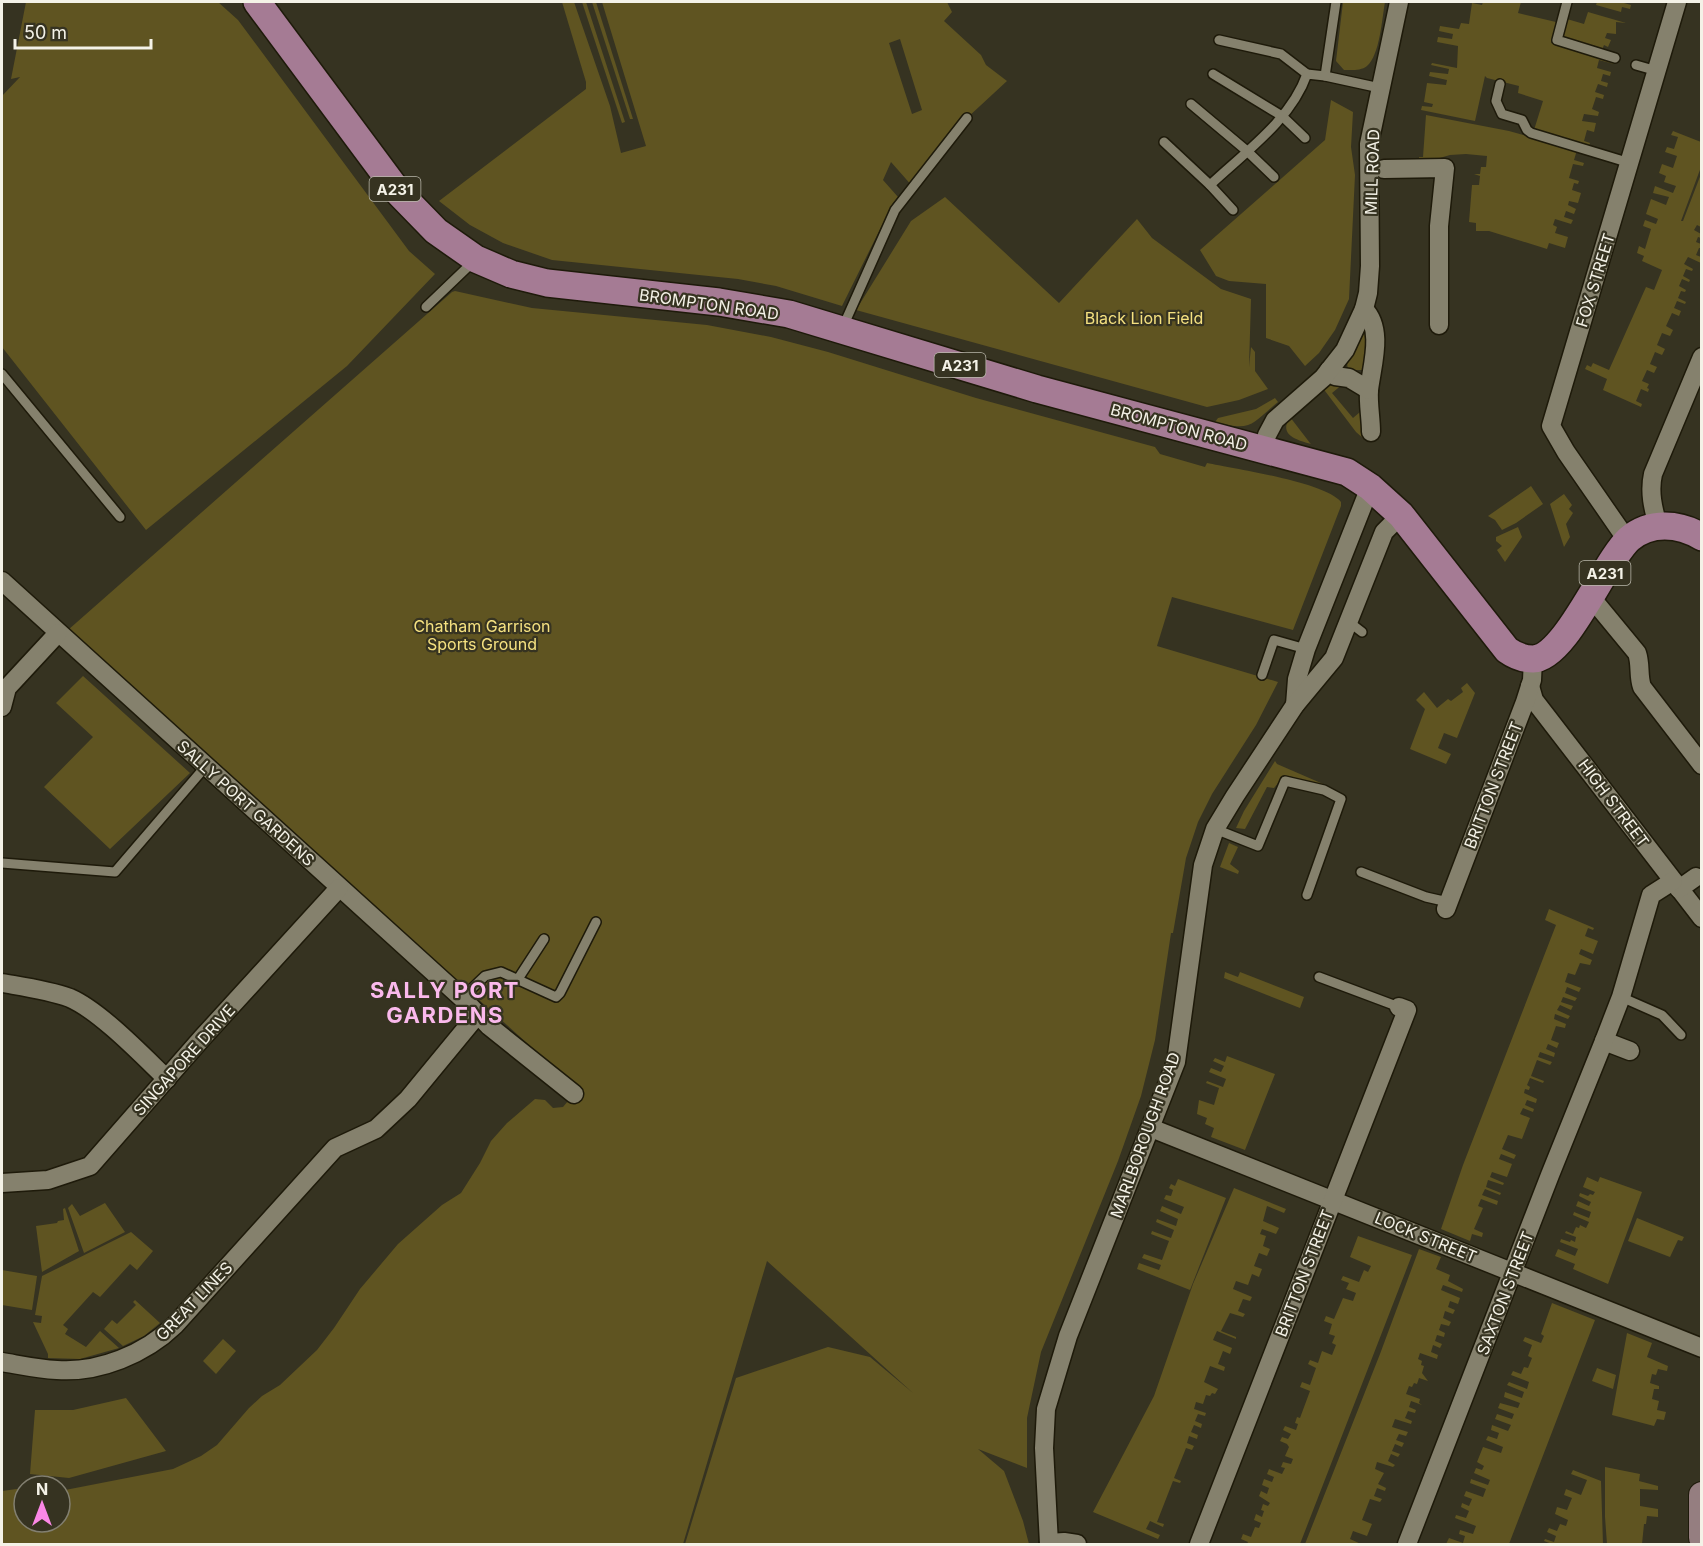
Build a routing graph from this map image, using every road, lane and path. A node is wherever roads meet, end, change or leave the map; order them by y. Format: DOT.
graph roads {
  1 [pos="256,2"];
  2 [pos="1336,2"];
  3 [pos="1399,2"];
  4 [pos="1567,2"];
  5 [pos="1677,2"];
  6 [pos="1219,39"];
  7 [pos="1615,58"];
  8 [pos="1636,65"];
  9 [pos="1657,71"];
  10 [pos="1213,74"];
  11 [pos="1307,74"];
  12 [pos="1325,76"];
  13 [pos="1500,84"];
  14 [pos="1380,88"];
  15 [pos="1191,104"];
  16 [pos="1282,116"];
  17 [pos="967,118"];
  18 [pos="1305,138"];
  19 [pos="1164,142"];
  20 [pos="1247,151"];
  21 [pos="1630,163"];
  22 [pos="1384,169"];
  23 [pos="1275,177"];
  24 [pos="1210,185"];
  25 [pos="1233,210"];
  26 [pos="476,259"];
  27 [pos="426,307"];
  28 [pos="1364,309"];
  29 [pos="1439,325"];
  30 [pos="842,329"];
  31 [pos="1701,357"];
  32 [pos="1329,370"];
  33 [pos="2,374"];
  34 [pos="1369,390"];
  35 [pos="1371,432"];
  36 [pos="1264,449"];
  37 [pos="1370,487"];
  38 [pos="1401,515"];
  39 [pos="120,517"];
  40 [pos="1658,526"];
  41 [pos="1354,527"];
  42 [pos="1701,537"];
  43 [pos="1381,540"];
  44 [pos="1627,540"];
  45 [pos="2,581"];
  46 [pos="1590,596"];
  47 [pos="58,633"];
  48 [pos="1306,649"];
  49 [pos="1533,659"];
  50 [pos="1262,675"];
  51 [pos="4,686"];
  52 [pos="1530,686"];
  53 [pos="1295,705"];
  54 [pos="2,707"];
  55 [pos="1701,765"];
  56 [pos="206,766"];
  57 [pos="1215,830"];
  58 [pos="2,863"];
  59 [pos="1361,872"];
  60 [pos="1696,877"];
  61 [pos="1676,885"];
  62 [pos="339,888"];
  63 [pos="1307,895"];
  64 [pos="1447,906"];
  65 [pos="1701,918"];
  66 [pos="596,922"];
  67 [pos="544,939"];
  68 [pos="1319,977"];
  69 [pos="518,979"];
  70 [pos="2,983"];
  71 [pos="1621,997"];
  72 [pos="462,998"];
  73 [pos="1399,1007"];
  74 [pos="484,1020"];
  75 [pos="1681,1035"];
  76 [pos="1605,1041"];
  77 [pos="1630,1052"];
  78 [pos="167,1079"];
  79 [pos="574,1094"];
  80 [pos="1151,1128"];
  81 [pos="2,1183"];
  82 [pos="1333,1200"];
  83 [pos="1513,1272"];
  84 [pos="1701,1348"];
  85 [pos="2,1362"];
  86 [pos="1701,1496"];
  87 [pos="1701,1533"];
  88 [pos="1701,1538"];
  89 [pos="1049,1544"];
  90 [pos="1077,1545"];
  91 [pos="1200,1545"];
  92 [pos="1407,1545"];
  1 -- 26 [label="main road, BROMPTON ROAD / A231"];
  2 -- 12 [label="lane"];
  3 -- 14 [label="street, MILL ROAD"];
  4 -- 7 [label="lane"];
  5 -- 9 [label="street, FOX STREET"];
  6 -- 11 [label="lane"];
  8 -- 9 [label="lane"];
  9 -- 21 [label="street, FOX STREET"];
  10 -- 16 [label="lane"];
  11 -- 12 [label="lane"];
  11 -- 16 [label="lane"];
  12 -- 14 [label="lane"];
  13 -- 21 [label="lane"];
  14 -- 28 [label="street, MILL ROAD"];
  15 -- 20 [label="lane"];
  16 -- 18 [label="lane"];
  16 -- 20 [label="lane"];
  17 -- 30 [label="lane"];
  19 -- 24 [label="lane"];
  20 -- 23 [label="lane"];
  20 -- 24 [label="lane"];
  21 -- 44 [label="street, FOX STREET"];
  22 -- 29 [label="street"];
  24 -- 25 [label="lane"];
  26 -- 27 [label="lane"];
  26 -- 30 [label="main road, BROMPTON ROAD / A231"];
  28 -- 32 [label="street, MILL ROAD"];
  28 -- 34 [label="street"];
  30 -- 36 [label="main road, BROMPTON ROAD / A231"];
  31 -- 40 [label="street"];
  32 -- 34 [label="street"];
  32 -- 36 [label="street, MILL ROAD"];
  33 -- 39 [label="lane"];
  34 -- 35 [label="street"];
  36 -- 37 [label="main road, BROMPTON ROAD / A231"];
  37 -- 38 [label="main road, A231"];
  37 -- 41 [label="street, MARLBOROUGH ROAD"];
  38 -- 43 [label="street, MARLBOROUGH ROAD"];
  38 -- 49 [label="main road, A231"];
  40 -- 42 [label="main road, A231"];
  40 -- 44 [label="main road, A231"];
  41 -- 43 [label="street"];
  41 -- 48 [label="street, MARLBOROUGH ROAD"];
  43 -- 53 [label="street, MARLBOROUGH ROAD"];
  44 -- 46 [label="main road, A231"];
  45 -- 47 [label="street, SALLY PORT GARDENS"];
  46 -- 49 [label="main road, A231"];
  46 -- 55 [label="street"];
  47 -- 51 [label="street"];
  47 -- 56 [label="street, SALLY PORT GARDENS"];
  48 -- 50 [label="lane"];
  48 -- 53 [label="street, MARLBOROUGH ROAD"];
  49 -- 52 [label="street, BRITTON STREET"];
  51 -- 54 [label="street"];
  52 -- 61 [label="street, HIGH STREET"];
  52 -- 64 [label="street, BRITTON STREET"];
  53 -- 57 [label="street, MARLBOROUGH ROAD"];
  56 -- 58 [label="lane"];
  56 -- 62 [label="street, SALLY PORT GARDENS"];
  57 -- 63 [label="lane"];
  57 -- 80 [label="street, MARLBOROUGH ROAD"];
  59 -- 64 [label="lane"];
  60 -- 61 [label="street, SAXTON STREET"];
  61 -- 65 [label="street, HIGH STREET"];
  61 -- 71 [label="street, SAXTON STREET"];
  62 -- 72 [label="street, SALLY PORT GARDENS"];
  62 -- 78 [label="street, SINGAPORE DRIVE"];
  66 -- 69 [label="lane"];
  67 -- 69 [label="lane"];
  68 -- 73 [label="lane"];
  69 -- 72 [label="lane"];
  70 -- 78 [label="street"];
  71 -- 75 [label="lane"];
  71 -- 76 [label="street, SAXTON STREET"];
  72 -- 74 [label="street, SALLY PORT GARDENS"];
  73 -- 82 [label="street, BRITTON STREET"];
  74 -- 79 [label="street, SALLY PORT GARDENS"];
  74 -- 85 [label="street, GREAT LINES"];
  76 -- 77 [label="street"];
  76 -- 83 [label="street, SAXTON STREET"];
  78 -- 81 [label="street, SINGAPORE DRIVE"];
  80 -- 82 [label="street, LOCK STREET"];
  80 -- 89 [label="street, MARLBOROUGH ROAD"];
  82 -- 83 [label="street, LOCK STREET"];
  82 -- 91 [label="street, BRITTON STREET"];
  83 -- 84 [label="street, LOCK STREET"];
  83 -- 92 [label="street, SAXTON STREET"];
  86 -- 87 [label="street"];
  87 -- 88 [label="street"];
  89 -- 90 [label="street"];
}
